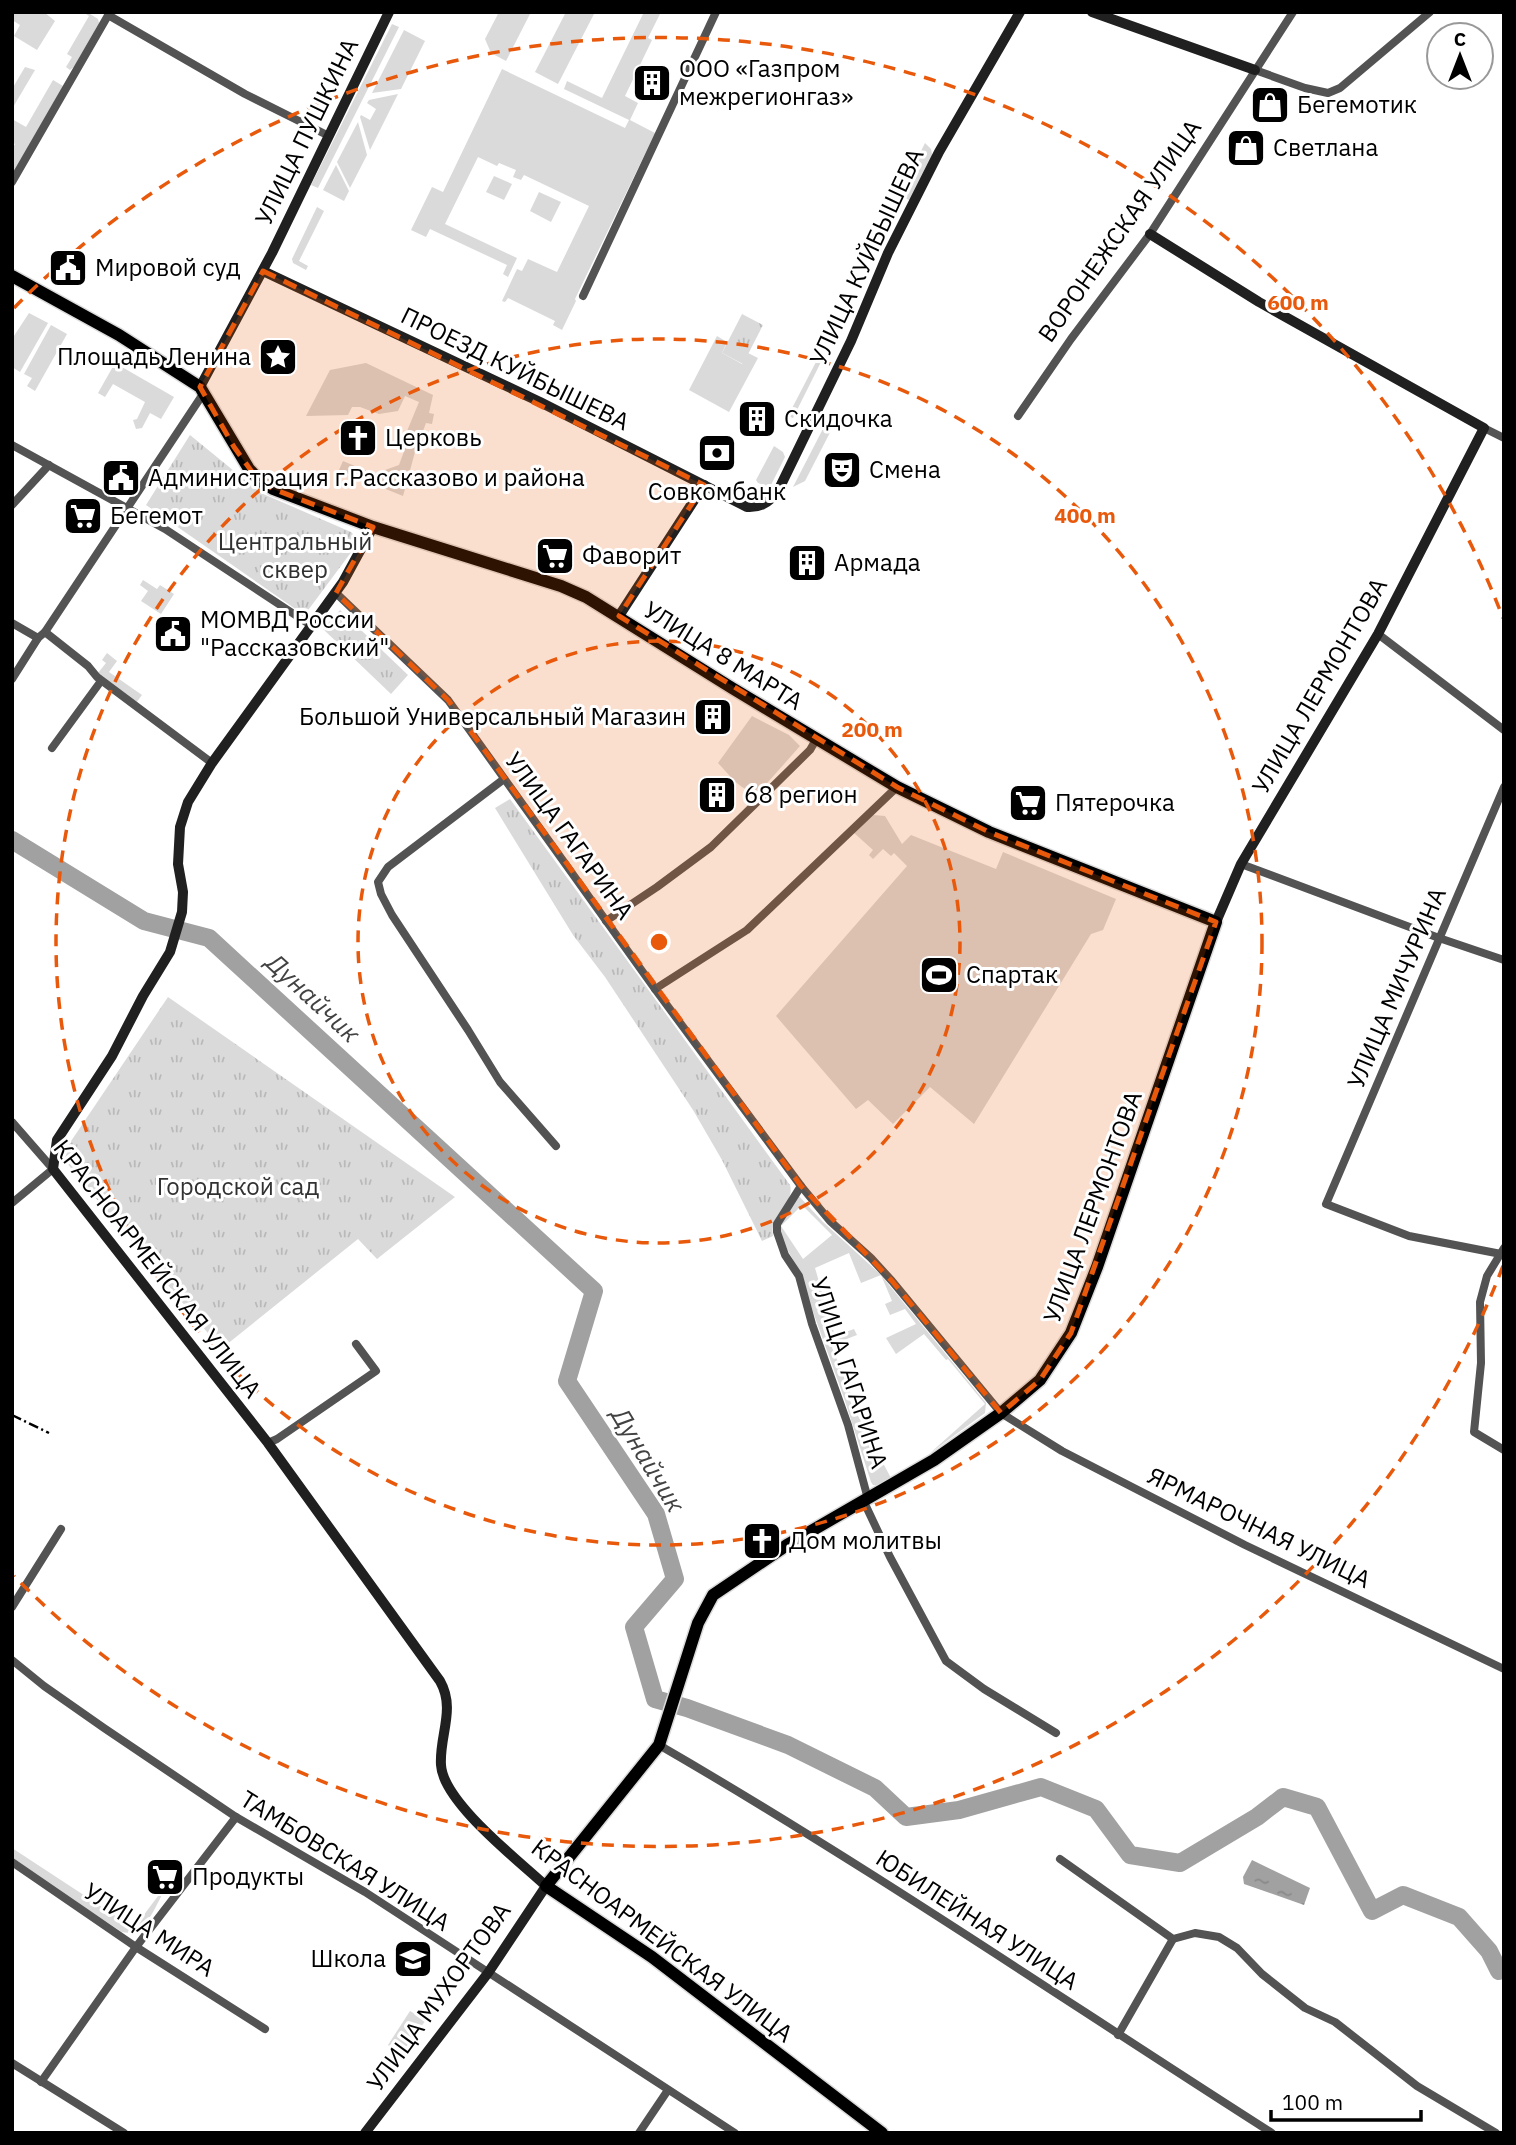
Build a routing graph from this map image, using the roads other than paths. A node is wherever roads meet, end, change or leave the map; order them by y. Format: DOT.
graph roads {
  1 [pos="389,12"];
  2 [pos="716,12"];
  3 [pos="1020,12"];
  4 [pos="1092,12"];
  5 [pos="1293,12"];
  6 [pos="1430,12"];
  7 [pos="109,14"];
  8 [pos="1255,70"];
  9 [pos="329,136"];
  10 [pos="12,182"];
  11 [pos="1150,234"];
  12 [pos="263,271"];
  13 [pos="12,276"];
  14 [pos="583,296"];
  15 [pos="201,391"];
  16 [pos="1018,416"];
  17 [pos="1484,428"];
  18 [pos="1504,438"];
  19 [pos="12,445"];
  20 [pos="49,465"];
  21 [pos="704,485"];
  22 [pos="12,505"];
  23 [pos="747,507"];
  24 [pos="129,508"];
  25 [pos="373,527"];
  26 [pos="336,593"];
  27 [pos="619,616"];
  28 [pos="12,622"];
  29 [pos="312,626"];
  30 [pos="1378,634"];
  31 [pos="41,635"];
  32 [pos="12,679"];
  33 [pos="101,681"];
  34 [pos="1504,730"];
  35 [pos="817,738"];
  36 [pos="52,748"];
  37 [pos="212,764"];
  38 [pos="504,779"];
  39 [pos="897,787"];
  40 [pos="1504,787"];
  41 [pos="1241,864"];
  42 [pos="606,921"];
  43 [pos="1216,922"];
  44 [pos="1439,938"];
  45 [pos="1504,960"];
  46 [pos="655,989"];
  47 [pos="12,1122"];
  48 [pos="556,1146"];
  49 [pos="53,1169"];
  50 [pos="801,1186"];
  51 [pos="12,1203"];
  52 [pos="1502,1251"];
  53 [pos="356,1344"];
  54 [pos="1001,1413"];
  55 [pos="268,1443"];
  56 [pos="1504,1450"];
  57 [pos="866,1501"];
  58 [pos="61,1529"];
  59 [pos="12,1607"];
  60 [pos="12,1660"];
  61 [pos="1504,1669"];
  62 [pos="1056,1733"];
  63 [pos="659,1745"];
  64 [pos="236,1817"];
  65 [pos="1059,1859"];
  66 [pos="12,1862"];
  67 [pos="545,1886"];
  68 [pos="1173,1939"];
  69 [pos="136,1947"];
  70 [pos="488,1973"];
  71 [pos="265,2029"];
  72 [pos="1118,2035"];
  73 [pos="12,2063"];
  74 [pos="41,2082"];
  75 [pos="668,2091"];
  76 [pos="124,2133"];
  77 [pos="365,2133"];
  78 [pos="639,2133"];
  79 [pos="734,2133"];
  80 [pos="882,2133"];
  81 [pos="1272,2133"];
  82 [pos="1496,2133"];
  1 -- 9 [label="street, УЛИЦА ПУШКИНА"];
  2 -- 14 [label="street"];
  3 -- 23 [label="street, УЛИЦА КУЙБЫШЕВА"];
  4 -- 8 [label="street"];
  5 -- 8 [label="street, ВОРОНЕЖСКАЯ УЛИЦА"];
  6 -- 8 [label="street"];
  7 -- 9 [label="street"];
  7 -- 10 [label="street"];
  8 -- 11 [label="street, ВОРОНЕЖСКАЯ УЛИЦА"];
  9 -- 12 [label="street, УЛИЦА ПУШКИНА"];
  11 -- 16 [label="street, ВОРОНЕЖСКАЯ УЛИЦА"];
  11 -- 17 [label="street"];
  12 -- 15 [label="street"];
  12 -- 21 [label="street, ПРОЕЗД КУЙБЫШЕВА"];
  13 -- 15 [label="main road"];
  15 -- 24 [label="street"];
  15 -- 25 [label="main road, УЛИЦА 8 МАРТА"];
  17 -- 18 [label="street"];
  17 -- 30 [label="street, УЛИЦА ЛЕРМОНТОВА"];
  19 -- 20 [label="street"];
  20 -- 22 [label="street"];
  20 -- 24 [label="street"];
  21 -- 23 [label="street, ПРОЕЗД КУЙБЫШЕВА"];
  21 -- 27 [label="street"];
  24 -- 29 [label="street"];
  24 -- 31 [label="street"];
  25 -- 26 [label="street"];
  25 -- 27 [label="main road, УЛИЦА 8 МАРТА"];
  26 -- 29 [label="street"];
  26 -- 38 [label="street, УЛИЦА ГАГАРИНА"];
  27 -- 35 [label="main road, УЛИЦА 8 МАРТА"];
  28 -- 31 [label="street"];
  29 -- 37 [label="street"];
  30 -- 34 [label="street"];
  30 -- 41 [label="street, УЛИЦА ЛЕРМОНТОВА"];
  31 -- 32 [label="street"];
  31 -- 33 [label="street"];
  33 -- 36 [label="street"];
  33 -- 37 [label="street"];
  35 -- 39 [label="main road, УЛИЦА 8 МАРТА"];
  35 -- 42 [label="street"];
  37 -- 49 [label="street"];
  38 -- 42 [label="street, УЛИЦА ГАГАРИНА"];
  38 -- 48 [label="street"];
  39 -- 43 [label="main road, УЛИЦА 8 МАРТА"];
  39 -- 46 [label="street"];
  40 -- 44 [label="street, УЛИЦА МИЧУРИНА"];
  41 -- 43 [label="street, УЛИЦА ЛЕРМОНТОВА"];
  41 -- 44 [label="street"];
  42 -- 46 [label="street, УЛИЦА ГАГАРИНА"];
  43 -- 54 [label="main road, УЛИЦА ЛЕРМОНТОВА"];
  44 -- 45 [label="street"];
  44 -- 52 [label="street, УЛИЦА МИЧУРИНА"];
  46 -- 50 [label="street, УЛИЦА ГАГАРИНА"];
  47 -- 49 [label="street, КРАСНОАРМЕЙСКАЯ УЛИЦА"];
  49 -- 51 [label="street"];
  49 -- 55 [label="street, КРАСНОАРМЕЙСКАЯ УЛИЦА"];
  50 -- 54 [label="street, УЛИЦА ГАГАРИНА"];
  50 -- 57 [label="street, УЛИЦА ГАГАРИНА"];
  52 -- 56 [label="street"];
  53 -- 55 [label="street"];
  54 -- 57 [label="main road, УЛИЦА ЛЕРМОНТОВА"];
  54 -- 61 [label="street, ЯРМАРОЧНАЯ УЛИЦА"];
  55 -- 67 [label="street, КРАСНОАРМЕЙСКАЯ УЛИЦА"];
  57 -- 62 [label="street, УЛИЦА ГАГАРИНА"];
  57 -- 63 [label="main road, УЛИЦА ЛЕРМОНТОВА"];
  58 -- 59 [label="street"];
  60 -- 64 [label="street, ТАМБОВСКАЯ УЛИЦА"];
  63 -- 67 [label="main road, УЛИЦА ЛЕРМОНТОВА"];
  63 -- 72 [label="street, ЮБИЛЕЙНАЯ УЛИЦА"];
  64 -- 69 [label="street"];
  64 -- 70 [label="street, ТАМБОВСКАЯ УЛИЦА"];
  65 -- 68 [label="street"];
  66 -- 69 [label="street, УЛИЦА МИРА"];
  67 -- 70 [label="street, УЛИЦА МУХОРТОВА"];
  67 -- 80 [label="main road, КРАСНОАРМЕЙСКАЯ УЛИЦА"];
  68 -- 72 [label="street"];
  68 -- 82 [label="street"];
  69 -- 71 [label="street, УЛИЦА МИРА"];
  69 -- 74 [label="street"];
  70 -- 75 [label="street, ТАМБОВСКАЯ УЛИЦА"];
  70 -- 77 [label="street, УЛИЦА МУХОРТОВА"];
  72 -- 81 [label="street, ЮБИЛЕЙНАЯ УЛИЦА"];
  73 -- 74 [label="street"];
  74 -- 76 [label="street"];
  75 -- 78 [label="street"];
  75 -- 79 [label="street, ТАМБОВСКАЯ УЛИЦА"];
}
